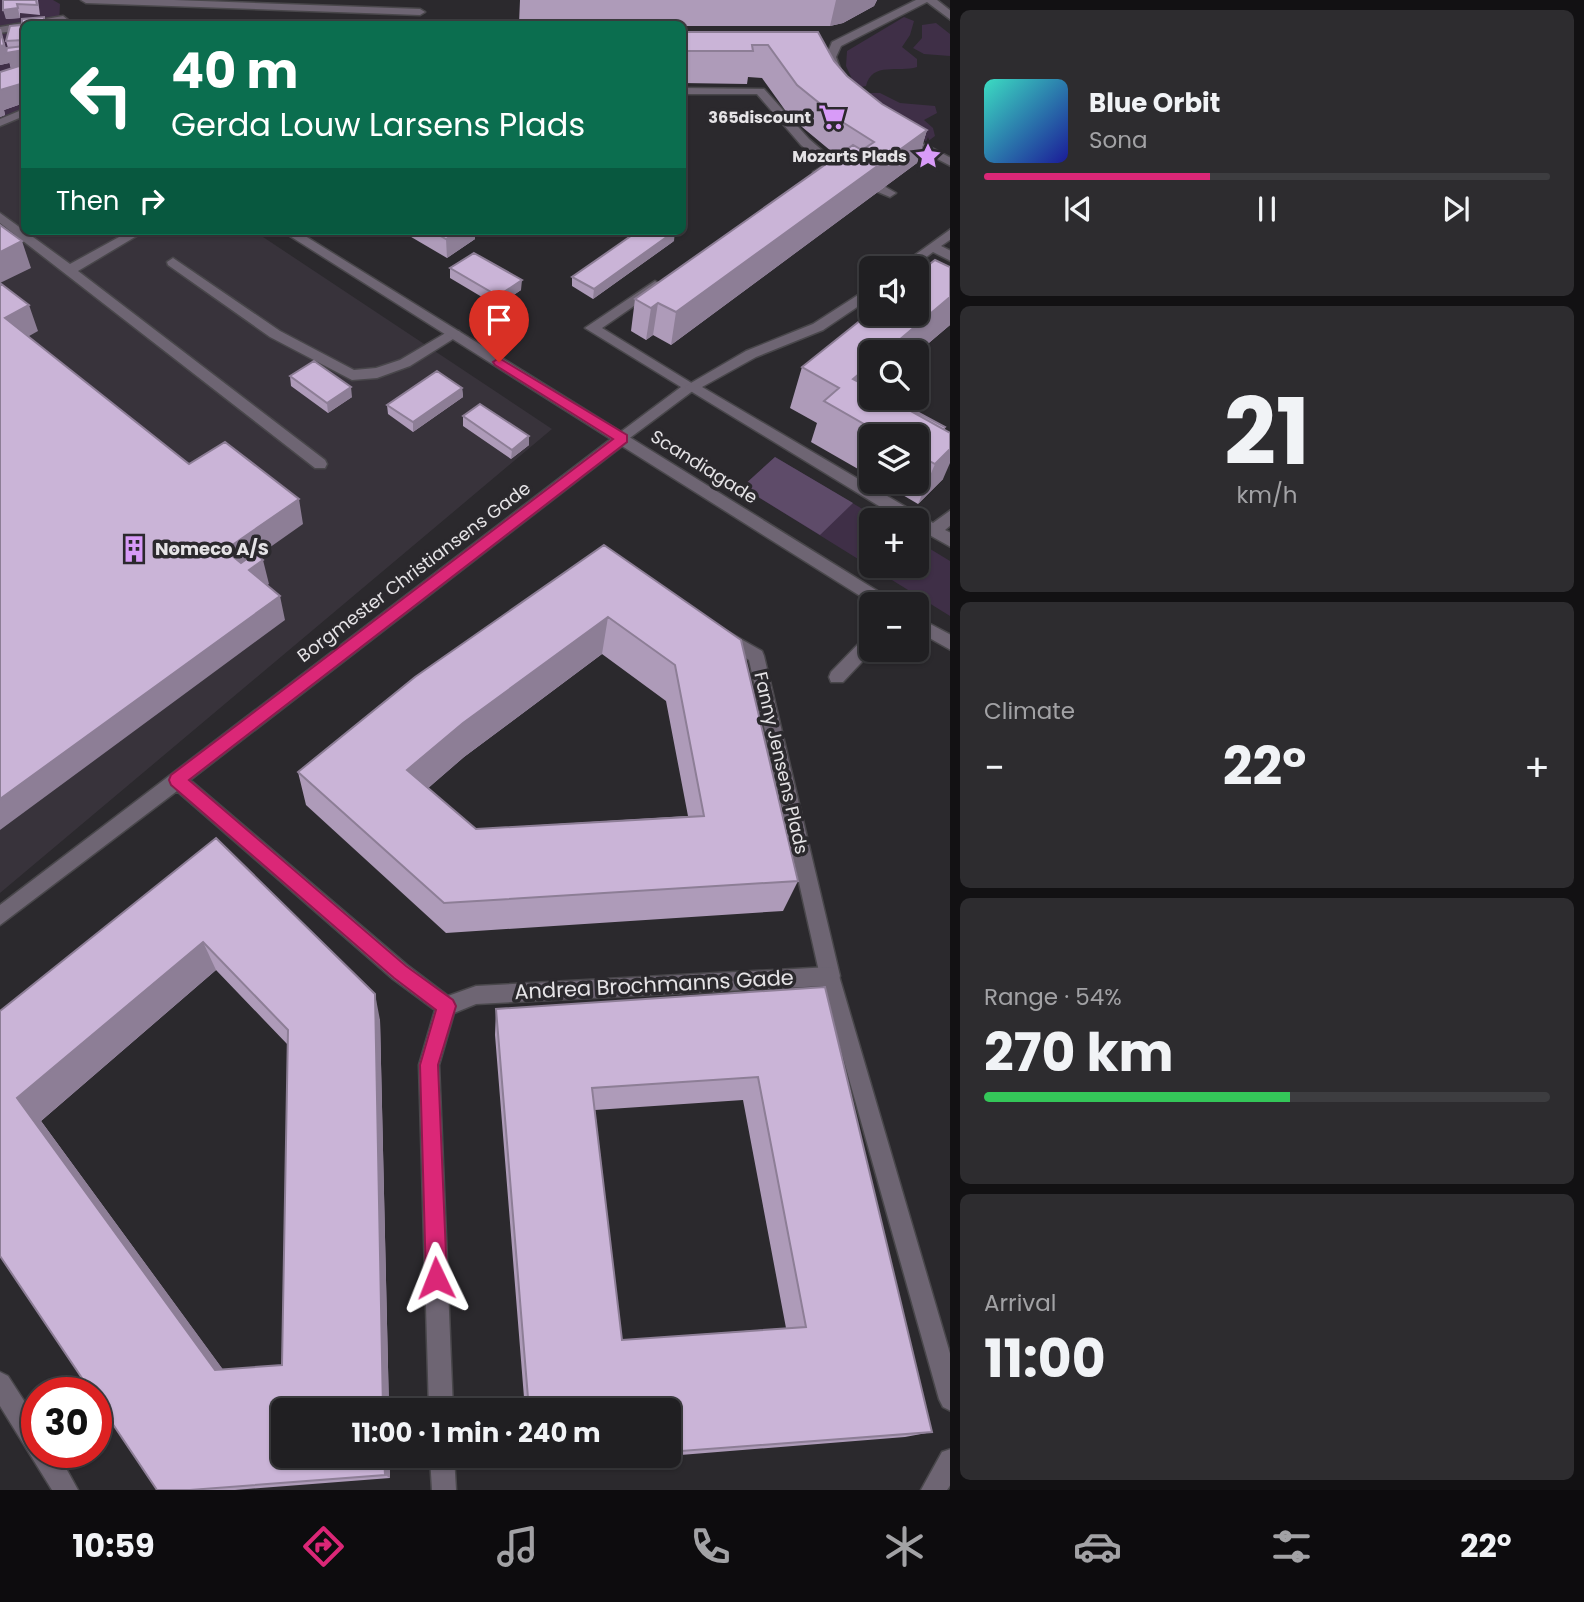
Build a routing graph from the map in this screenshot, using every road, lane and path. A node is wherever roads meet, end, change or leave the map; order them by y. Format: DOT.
graph roads {
  1 [pos="86,0"];
  2 [pos="423,0"];
  3 [pos="925,0"];
  4 [pos="931,0"];
  5 [pos="420,12"];
  6 [pos="950,17"];
  7 [pos="418,21"];
  8 [pos="21,26"];
  9 [pos="0,30"];
  10 [pos="822,44"];
  11 [pos="836,44"];
  12 [pos="841,84"];
  13 [pos="686,91"];
  14 [pos="21,113"];
  15 [pos="0,123"];
  16 [pos="891,129"];
  17 [pos="950,163"];
  18 [pos="810,180"];
  19 [pos="0,217"];
  20 [pos="21,233"];
  21 [pos="950,233"];
  22 [pos="23,235"];
  23 [pos="132,235"];
  24 [pos="294,235"];
  25 [pos="933,247"];
  26 [pos="920,256"];
  27 [pos="950,257"];
  28 [pos="173,262"];
  29 [pos="69,270"];
  30 [pos="672,274"];
  31 [pos="859,299"];
  32 [pos="454,334"];
  33 [pos="691,387"];
  34 [pos="623,438"];
  35 [pos="320,464"];
  36 [pos="896,508"];
  37 [pos="950,515"];
  38 [pos="929,528"];
  39 [pos="934,531"];
  40 [pos="950,541"];
  41 [pos="867,592"];
  42 [pos="710,626"];
  43 [pos="929,631"];
  44 [pos="950,644"];
  45 [pos="859,654"];
  46 [pos="837,677"];
  47 [pos="177,780"];
  48 [pos="0,916"];
  49 [pos="830,976"];
  50 [pos="446,1006"];
  51 [pos="0,1384"];
  52 [pos="441,1398"];
  53 [pos="950,1399"];
  54 [pos="21,1417"];
  55 [pos="950,1461"];
  56 [pos="53,1468"];
  57 [pos="443,1468"];
  58 [pos="66,1490"];
  59 [pos="444,1490"];
  60 [pos="933,1490"];
  1 -- 5 [label="street"];
  2 -- 5 [label="street"];
  3 -- 11 [label="street"];
  4 -- 6 [label="street"];
  5 -- 7 [label="street"];
  8 -- 9 [label="street"];
  10 -- 11 [label="street"];
  11 -- 12 [label="street"];
  13 -- 18 [label="street"];
  14 -- 15 [label="street"];
  16 -- 17 [label="street"];
  19 -- 20 [label="street"];
  21 -- 25 [label="street"];
  22 -- 29 [label="street"];
  23 -- 29 [label="street"];
  24 -- 32 [label="street, Scandiagade"];
  25 -- 26 [label="street"];
  25 -- 27 [label="street"];
  28 -- 32 [label="street"];
  29 -- 35 [label="street"];
  30 -- 33 [label="street"];
  31 -- 33 [label="street, Borgmester Christiansens Gade"];
  32 -- 34 [label="street, Scandiagade"];
  33 -- 34 [label="street, Borgmester Christiansens Gade"];
  33 -- 36 [label="street"];
  34 -- 41 [label="street, Scandiagade"];
  34 -- 47 [label="street, Borgmester Christiansens Gade"];
  37 -- 39 [label="street"];
  38 -- 39 [label="street"];
  39 -- 40 [label="street"];
  42 -- 49 [label="street, Fanny Jensens Plads"];
  43 -- 44 [label="street"];
  45 -- 46 [label="street"];
  47 -- 48 [label="street, Borgmester Christiansens Gade"];
  47 -- 50 [label="street"];
  49 -- 50 [label="street, Andrea Brochmanns Gade"];
  49 -- 53 [label="street"];
  50 -- 52 [label="street"];
  51 -- 54 [label="street"];
  55 -- 60 [label="street"];
  56 -- 58 [label="street"];
  57 -- 59 [label="street"];
}
